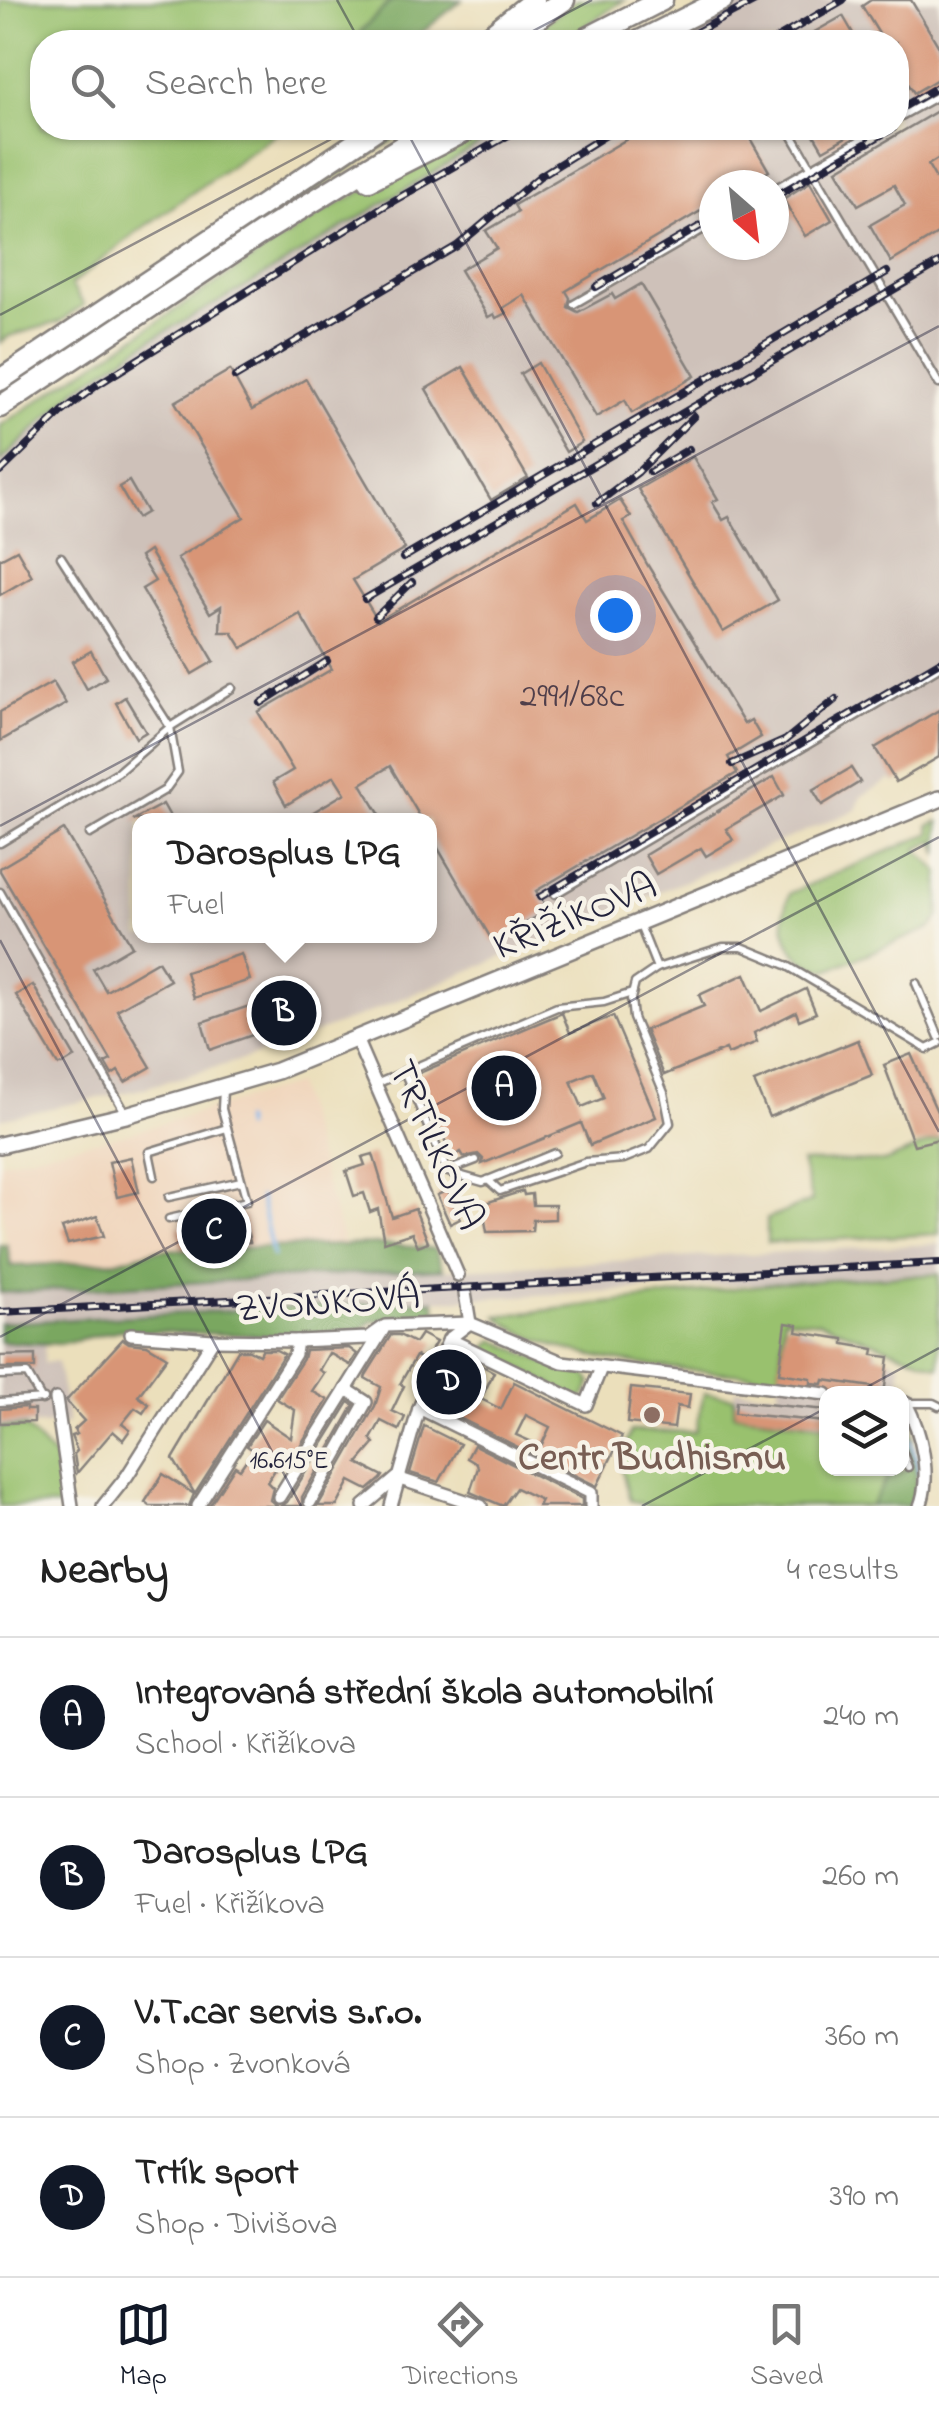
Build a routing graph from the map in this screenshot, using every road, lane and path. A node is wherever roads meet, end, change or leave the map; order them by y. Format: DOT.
graph roads {
  1 [pos="534,0"];
  2 [pos="564,0"];
  3 [pos="662,0"];
  4 [pos="722,0"];
  5 [pos="497,30"];
  6 [pos="521,30"];
  7 [pos="602,30"];
  8 [pos="662,30"];
  9 [pos="939,94"];
  10 [pos="909,111"];
  11 [pos="360,140"];
  12 [pos="413,140"];
  13 [pos="448,140"];
  14 [pos="795,140"];
  15 [pos="860,140"];
  16 [pos="811,168"];
  17 [pos="789,180"];
  18 [pos="699,233"];
  19 [pos="260,234"];
  20 [pos="574,304"];
  21 [pos="20,367"];
  22 [pos="0,380"];
  23 [pos="939,384"];
  24 [pos="32,386"];
  25 [pos="0,407"];
  26 [pos="61,557"];
  27 [pos="939,667"];
  28 [pos="232,688"];
  29 [pos="170,727"];
  30 [pos="939,799"];
  31 [pos="90,834"];
  32 [pos="0,843"];
  33 [pos="0,892"];
  34 [pos="555,894"];
  35 [pos="638,922"];
  36 [pos="658,968"];
  37 [pos="916,983"];
  38 [pos="633,993"];
  39 [pos="356,1038"];
  40 [pos="939,1040"];
  41 [pos="404,1072"];
  42 [pos="376,1084"];
  43 [pos="223,1088"];
  44 [pos="126,1115"];
  45 [pos="227,1128"];
  46 [pos="0,1145"];
  47 [pos="555,1153"];
  48 [pos="476,1160"];
  49 [pos="447,1171"];
  50 [pos="154,1176"];
  51 [pos="488,1180"];
  52 [pos="241,1181"];
  53 [pos="169,1197"];
  54 [pos="169,1219"];
  55 [pos="458,1275"];
  56 [pos="465,1293"];
  57 [pos="470,1323"];
  58 [pos="385,1326"];
  59 [pos="131,1334"];
  60 [pos="449,1339"];
  61 [pos="212,1340"];
  62 [pos="297,1341"];
  63 [pos="601,1368"];
  64 [pos="0,1375"];
  65 [pos="346,1389"];
  66 [pos="819,1393"];
  67 [pos="49,1399"];
  68 [pos="0,1402"];
  69 [pos="909,1402"];
  70 [pos="939,1406"];
  71 [pos="419,1408"];
  72 [pos="909,1418"];
  73 [pos="397,1478"];
  74 [pos="279,1497"];
  75 [pos="310,1502"];
  76 [pos="72,1506"];
  77 [pos="102,1506"];
  78 [pos="198,1506"];
  79 [pos="364,1506"];
  80 [pos="391,1506"];
  81 [pos="481,1506"];
  82 [pos="591,1506"];
  83 [pos="920,1506"];
  1 -- 5 [label="highway"];
  2 -- 6 [label="highway"];
  3 -- 7 [label="highway"];
  4 -- 8 [label="highway"];
  9 -- 10 [label="lane"];
  11 -- 21 [label="highway"];
  12 -- 19 [label="highway"];
  13 -- 19 [label="highway"];
  14 -- 16 [label="lane"];
  15 -- 16 [label="lane"];
  16 -- 17 [label="lane"];
  16 -- 23 [label="lane"];
  18 -- 20 [label="lane"];
  19 -- 24 [label="highway"];
  21 -- 22 [label="highway"];
  21 -- 24 [label="lane"];
  24 -- 25 [label="highway"];
  26 -- 29 [label="lane"];
  27 -- 34 [label="lane"];
  28 -- 29 [label="lane"];
  29 -- 31 [label="lane"];
  29 -- 32 [label="lane"];
  30 -- 35 [label="street, KŘIŽÍKOVA"];
  33 -- 44 [label="lane"];
  35 -- 36 [label="lane"];
  35 -- 39 [label="street, KŘIŽÍKOVA"];
  36 -- 38 [label="lane"];
  36 -- 40 [label="lane"];
  37 -- 40 [label="lane"];
  38 -- 41 [label="lane"];
  38 -- 51 [label="lane"];
  39 -- 42 [label="street, TRTÍLKOVA"];
  39 -- 43 [label="street, KŘIŽÍKOVA"];
  41 -- 42 [label="lane"];
  41 -- 49 [label="lane"];
  42 -- 55 [label="street, TRTÍLKOVA"];
  43 -- 44 [label="street, KŘIŽÍKOVA"];
  43 -- 45 [label="lane"];
  44 -- 46 [label="street, KŘIŽÍKOVA"];
  45 -- 50 [label="lane"];
  45 -- 52 [label="lane"];
  47 -- 51 [label="lane"];
  48 -- 49 [label="lane"];
  49 -- 51 [label="lane"];
  52 -- 53 [label="lane"];
  52 -- 54 [label="lane"];
  56 -- 57 [label="street, TRTÍLKOVA"];
  57 -- 58 [label="street, ZVONKOVÁ"];
  57 -- 60 [label="street"];
  57 -- 63 [label="street"];
  58 -- 62 [label="street, ZVONKOVÁ"];
  58 -- 65 [label="street"];
  59 -- 61 [label="street, ZVONKOVÁ"];
  60 -- 63 [label="street"];
  60 -- 71 [label="street"];
  61 -- 62 [label="street, ZVONKOVÁ"];
  61 -- 77 [label="street"];
  62 -- 78 [label="street"];
  63 -- 66 [label="street"];
  64 -- 67 [label="lane"];
  65 -- 74 [label="street"];
  65 -- 75 [label="street"];
  67 -- 68 [label="lane"];
  67 -- 76 [label="street"];
  69 -- 70 [label="lane"];
  71 -- 73 [label="street"];
  71 -- 82 [label="street"];
  72 -- 83 [label="street"];
  73 -- 79 [label="street"];
  73 -- 80 [label="street"];
  73 -- 81 [label="street"];
}
